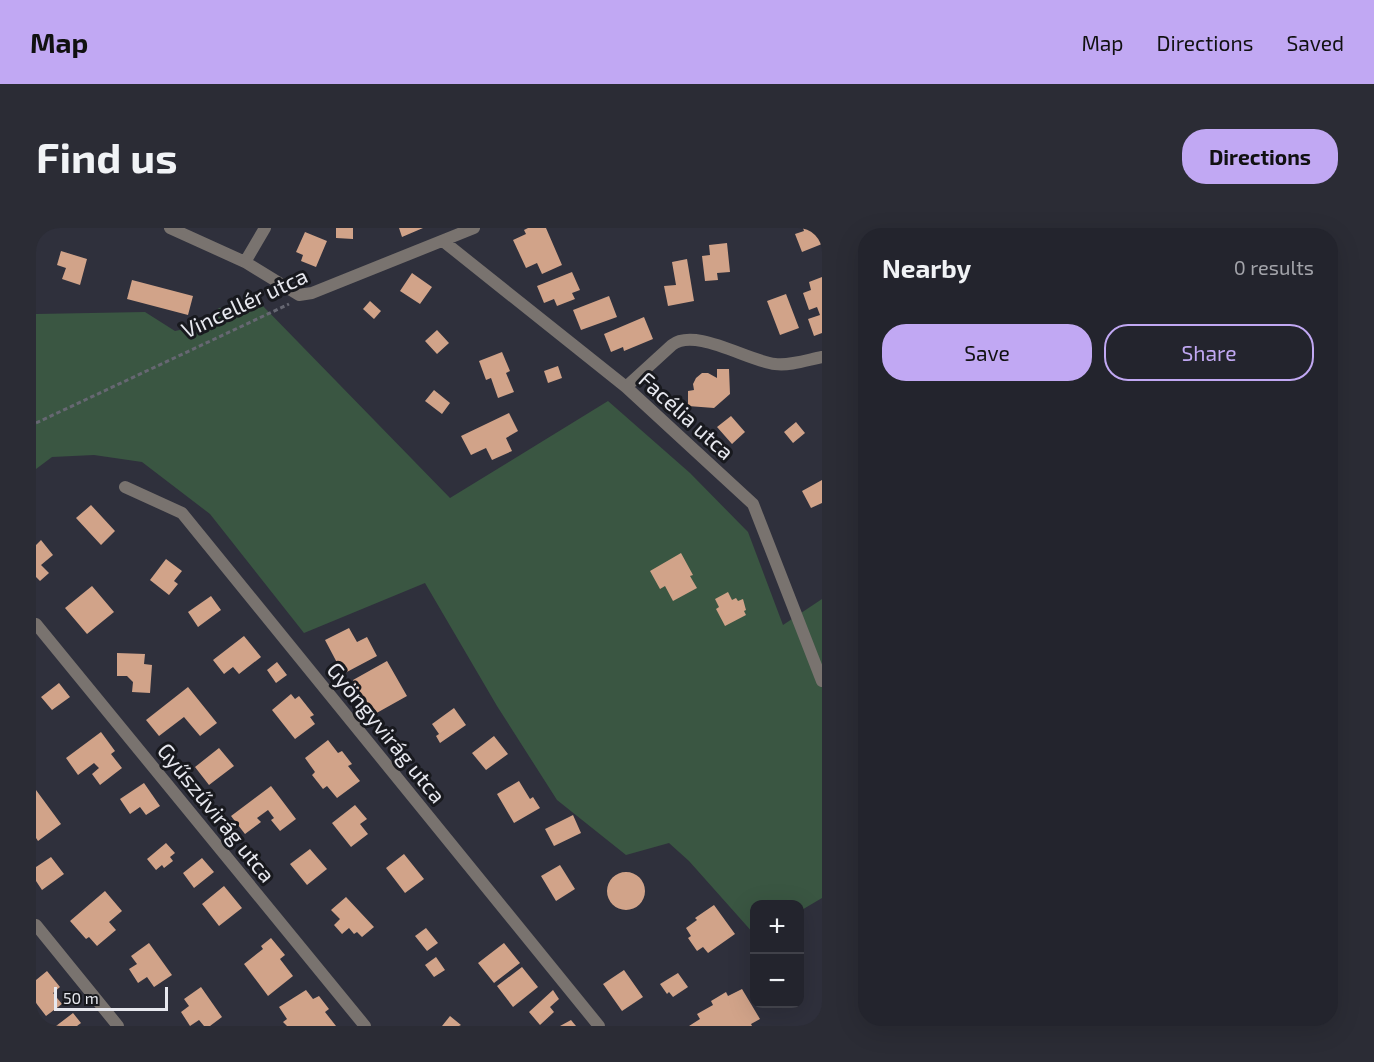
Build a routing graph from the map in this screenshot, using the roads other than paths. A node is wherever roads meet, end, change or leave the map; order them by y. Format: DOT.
graph roads {
  1 [pos="170,228"];
  2 [pos="265,228"];
  3 [pos="474,228"];
  4 [pos="442,241"];
  5 [pos="245,262"];
  6 [pos="822,357"];
  7 [pos="626,387"];
  8 [pos="125,487"];
  9 [pos="36,624"];
  10 [pos="822,681"];
  11 [pos="36,926"];
  12 [pos="118,1026"];
  13 [pos="365,1026"];
  14 [pos="598,1026"];
  1 -- 5 [label="street"];
  2 -- 5 [label="street"];
  3 -- 4 [label="street, Vincellér utca"];
  4 -- 5 [label="street, Vincellér utca"];
  4 -- 7 [label="street, Facélia utca"];
  6 -- 7 [label="street"];
  7 -- 10 [label="street, Facélia utca"];
  8 -- 14 [label="street, Gyöngyvirág utca"];
  9 -- 13 [label="street, Gyűszűvirág utca"];
  11 -- 12 [label="street"];
}
